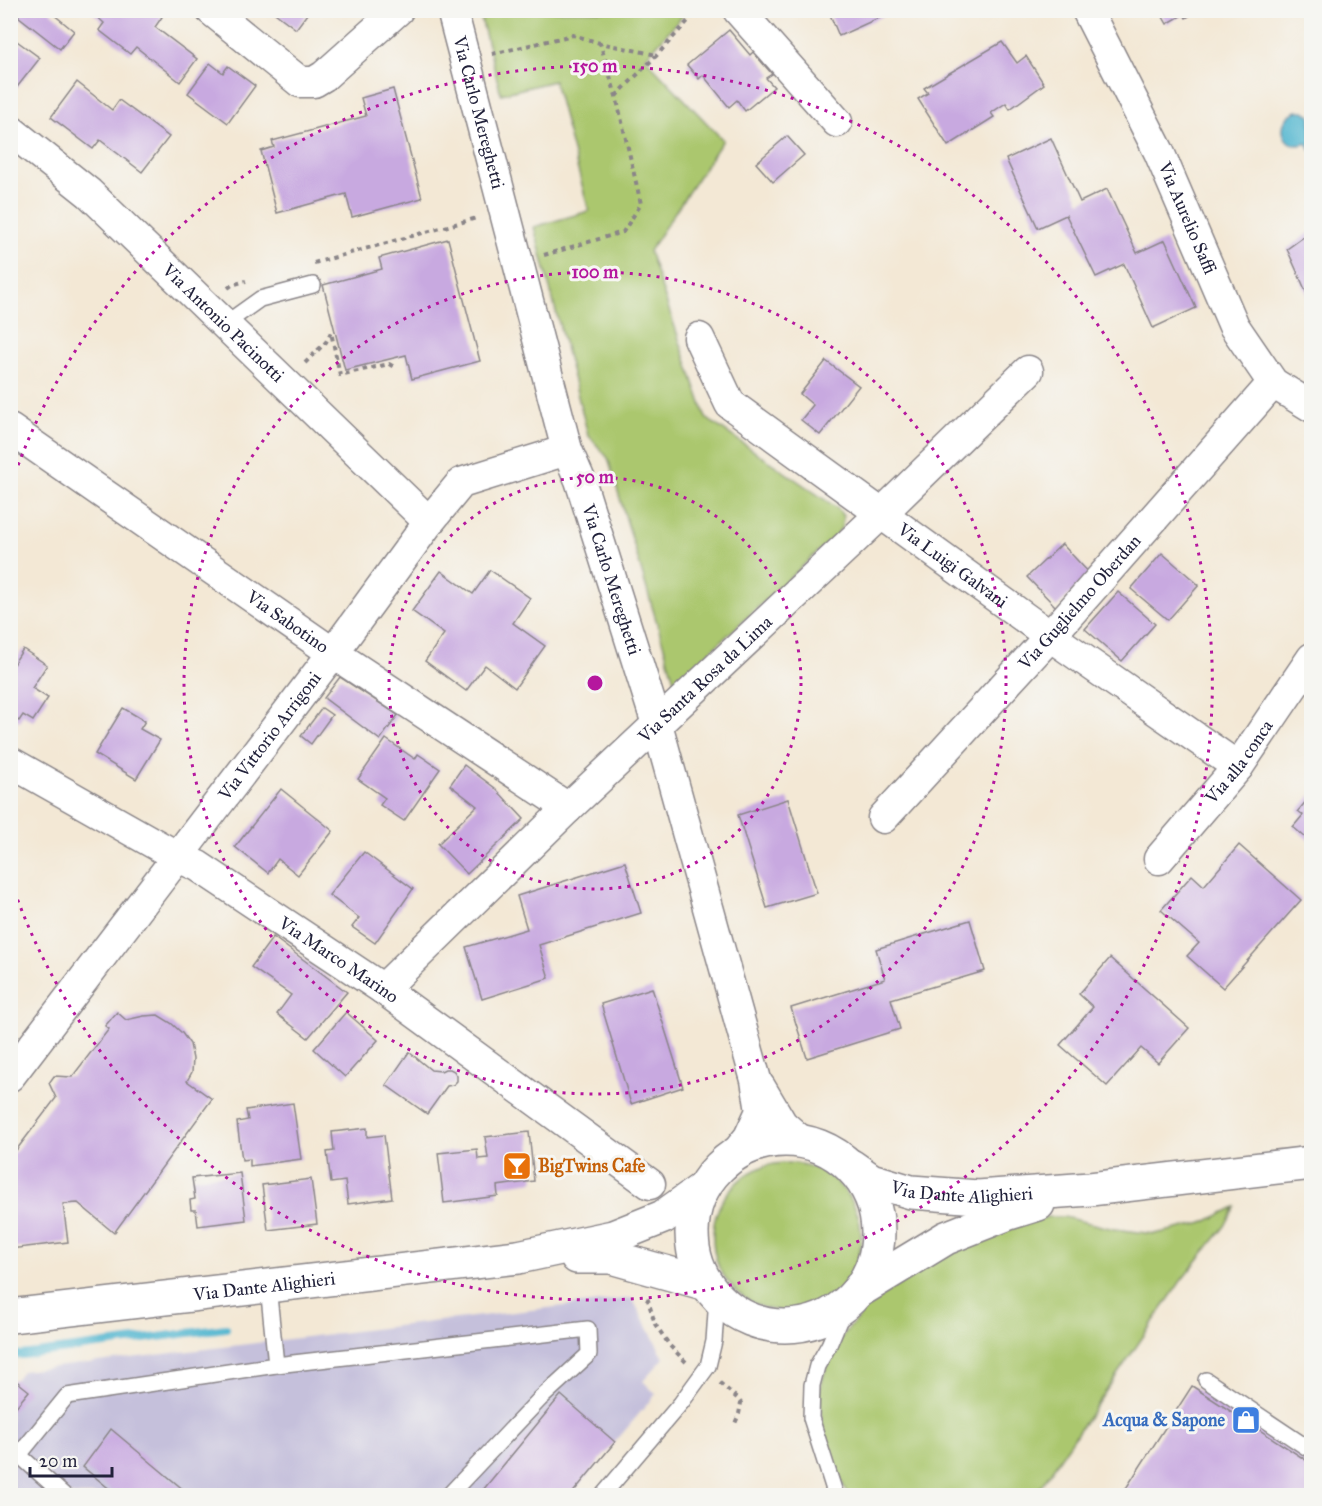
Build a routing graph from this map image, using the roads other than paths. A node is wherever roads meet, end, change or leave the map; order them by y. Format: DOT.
graph roads {
  1 [pos="212,10"];
  2 [pos="398,10"];
  3 [pos="452,10"];
  4 [pos="738,10"];
  5 [pos="1087,10"];
  6 [pos="837,122"];
  7 [pos="10,130"];
  8 [pos="313,285"];
  9 [pos="216,315"];
  10 [pos="699,338"];
  11 [pos="1028,371"];
  12 [pos="1272,383"];
  13 [pos="1311,407"];
  14 [pos="10,429"];
  15 [pos="567,450"];
  16 [pos="882,513"];
  17 [pos="429,522"];
  18 [pos="1050,636"];
  19 [pos="333,653"];
  20 [pos="1311,658"];
  21 [pos="657,724"];
  22 [pos="10,762"];
  23 [pos="1238,767"];
  24 [pos="568,808"];
  25 [pos="883,818"];
  26 [pos="178,857"];
  27 [pos="1159,859"];
  28 [pos="383,990"];
  29 [pos="10,1076"];
  30 [pos="756,1080"];
  31 [pos="801,1141"];
  32 [pos="737,1152"];
  33 [pos="842,1159"];
  34 [pos="1311,1163"];
  35 [pos="650,1184"];
  36 [pos="702,1189"];
  37 [pos="1090,1189"];
  38 [pos="518,1257"];
  39 [pos="268,1286"];
  40 [pos="712,1291"];
  41 [pos="852,1298"];
  42 [pos="10,1316"];
  43 [pos="276,1365"];
  44 [pos="1206,1380"];
  45 [pos="1311,1451"];
  46 [pos="65,1496"];
  47 [pos="448,1496"];
  48 [pos="602,1496"];
  49 [pos="836,1496"];
  1 -- 2 [label="street"];
  3 -- 15 [label="street, Via Carlo Mereghetti"];
  4 -- 6 [label="street"];
  5 -- 12 [label="street, Via Aurelio Saffi"];
  7 -- 9 [label="street, Via Antonio Pacinotti"];
  8 -- 9 [label="lane"];
  9 -- 17 [label="street, Via Antonio Pacinotti"];
  10 -- 16 [label="street, Via Luigi Galvani"];
  11 -- 16 [label="street, Via Santa Rosa da Lima"];
  12 -- 13 [label="street, Via Aurelio Saffi"];
  12 -- 18 [label="street, Via Guglielmo Oberdan"];
  14 -- 19 [label="street, Via Sabotino"];
  15 -- 17 [label="street, Via Vittorio Arrigoni"];
  15 -- 21 [label="street, Via Carlo Mereghetti"];
  16 -- 18 [label="street, Via Luigi Galvani"];
  16 -- 21 [label="street, Via Santa Rosa da Lima"];
  17 -- 19 [label="street, Via Vittorio Arrigoni"];
  18 -- 23 [label="street, Via Luigi Galvani"];
  18 -- 25 [label="street, Via Guglielmo Oberdan"];
  19 -- 24 [label="street, Via Sabotino"];
  19 -- 26 [label="street, Via Vittorio Arrigoni"];
  20 -- 23 [label="street, Via alla conca"];
  21 -- 24 [label="street, Via Santa Rosa da Lima"];
  21 -- 30 [label="street, Via Carlo Mereghetti"];
  22 -- 26 [label="street, Via Marco Marino"];
  23 -- 27 [label="street, Via alla conca"];
  24 -- 28 [label="street, Via Santa Rosa da Lima"];
  26 -- 28 [label="street, Via Marco Marino"];
  26 -- 29 [label="street, Via Vittorio Arrigoni"];
  28 -- 35 [label="street, Via Marco Marino"];
  30 -- 31 [label="street, Via Carlo Mereghetti"];
  30 -- 32 [label="street, Via Carlo Mereghetti"];
  31 -- 32 [label="main road, Via Dante Alighieri"];
  31 -- 33 [label="main road, Via Dante Alighieri"];
  32 -- 36 [label="main road, Via Dante Alighieri"];
  33 -- 37 [label="main road, Via Dante Alighieri"];
  33 -- 41 [label="main road, Via Dante Alighieri"];
  34 -- 37 [label="main road, Via Dante Alighieri"];
  36 -- 38 [label="main road"];
  36 -- 40 [label="main road, Via Dante Alighieri"];
  37 -- 41 [label="main road, Via Dante Alighieri"];
  38 -- 39 [label="main road, Via Dante Alighieri"];
  38 -- 40 [label="main road"];
  39 -- 42 [label="main road, Via Dante Alighieri"];
  39 -- 43 [label="lane"];
  40 -- 41 [label="main road, Via Dante Alighieri"];
  40 -- 48 [label="lane"];
  41 -- 49 [label="lane"];
  43 -- 46 [label="lane"];
  43 -- 47 [label="lane"];
  44 -- 45 [label="lane"];
}
